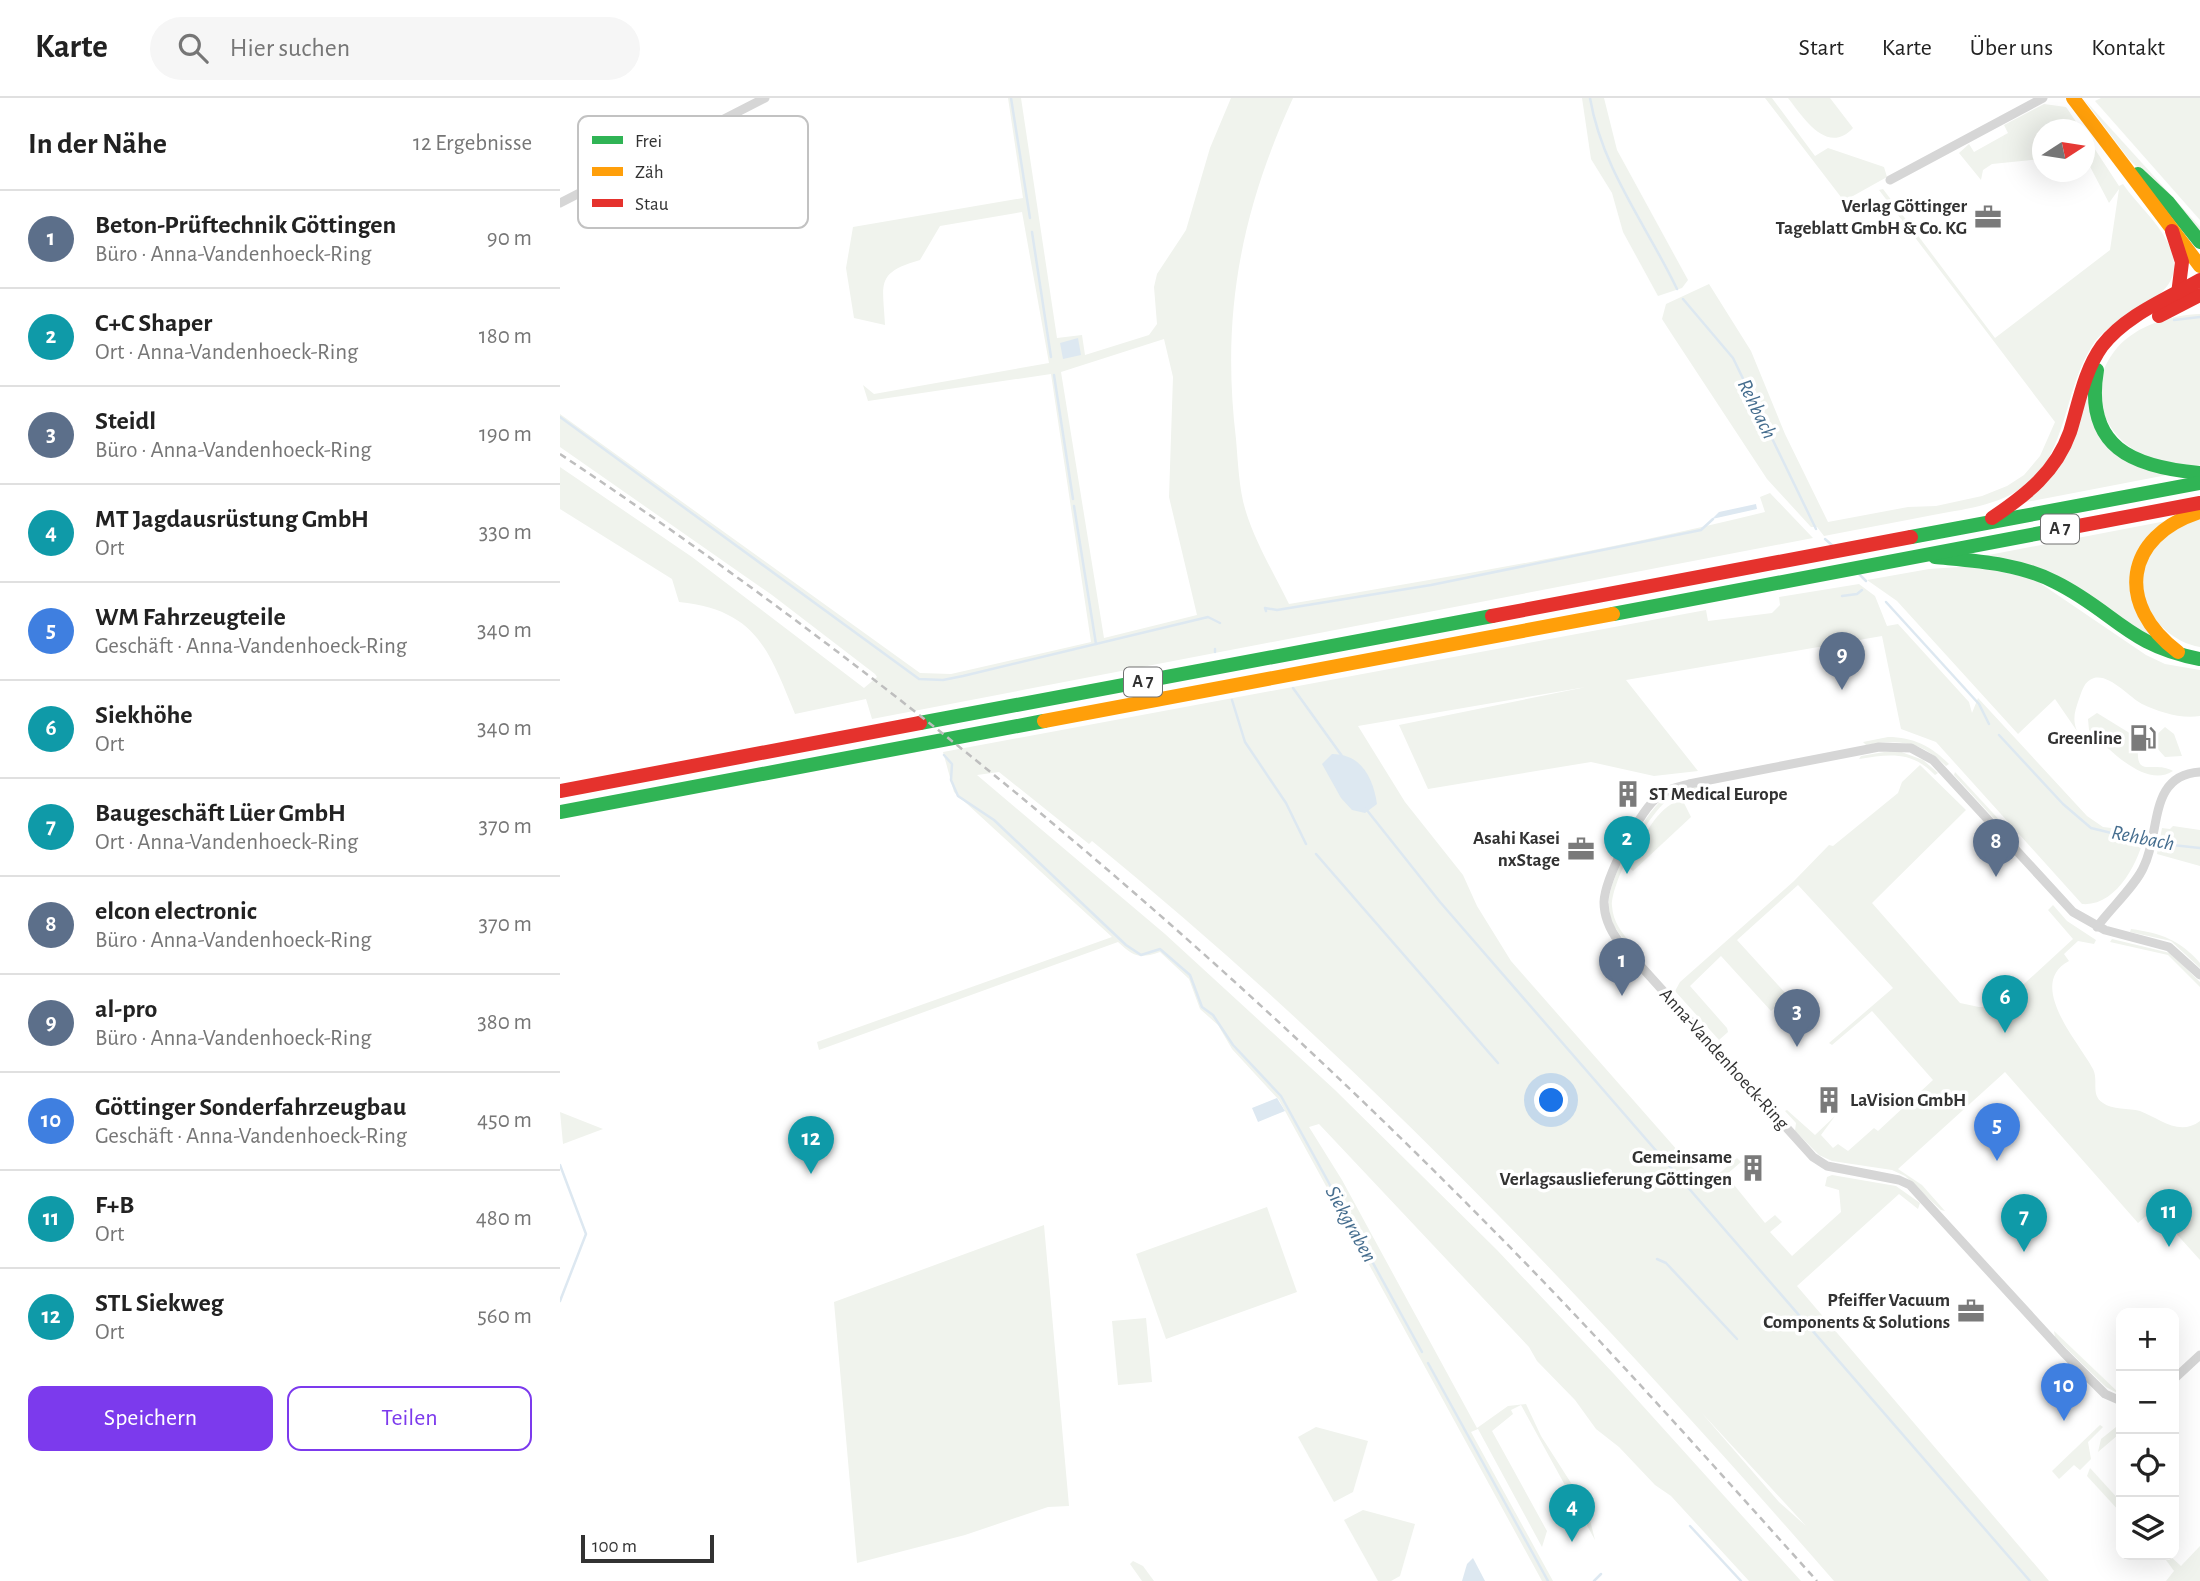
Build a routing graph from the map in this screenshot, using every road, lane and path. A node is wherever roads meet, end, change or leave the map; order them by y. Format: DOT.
graph roads {
  1 [pos="765,98"];
  2 [pos="2043,98"];
  3 [pos="2073,98"];
  4 [pos="730,116"];
  5 [pos="2116,154"];
  6 [pos="1890,180"];
  7 [pos="578,194"];
  8 [pos="560,203"];
  9 [pos="2172,231"];
  10 [pos="2200,242"];
  11 [pos="2200,265"];
  12 [pos="2200,280"];
  13 [pos="2200,295"];
  14 [pos="2177,301"];
  15 [pos="2200,307"];
  16 [pos="2200,473"];
  17 [pos="2200,483"];
  18 [pos="2200,503"];
  19 [pos="2200,512"];
  20 [pos="1984,524"];
  21 [pos="1919,555"];
  22 [pos="2197,659"];
  23 [pos="2200,772"];
  24 [pos="560,791"];
  25 [pos="560,812"];
  26 [pos="2097,927"];
  27 [pos="2200,975"];
  28 [pos="2200,1355"];
  29 [pos="2179,1374"];
  30 [pos="2116,1399"];
  1 -- 4 [label="street"];
  2 -- 6 [label="street"];
  3 -- 5 [label="main road"];
  5 -- 9 [label="main road"];
  5 -- 10 [label="main road"];
  7 -- 8 [label="street"];
  9 -- 11 [label="main road"];
  9 -- 14 [label="main road"];
  12 -- 14 [label="main road"];
  13 -- 14 [label="main road"];
  14 -- 15 [label="main road"];
  14 -- 16 [label="main road"];
  14 -- 20 [label="main road"];
  17 -- 20 [label="main road, A 7"];
  18 -- 21 [label="main road, A 7"];
  19 -- 22 [label="main road"];
  20 -- 24 [label="main road, A 7"];
  21 -- 22 [label="main road"];
  21 -- 25 [label="main road, A 7"];
  23 -- 26 [label="street"];
  26 -- 27 [label="street, Anna-Vandenhoeck-Ring"];
  26 -- 30 [label="street, Anna-Vandenhoeck-Ring"];
  28 -- 29 [label="street"];
}
